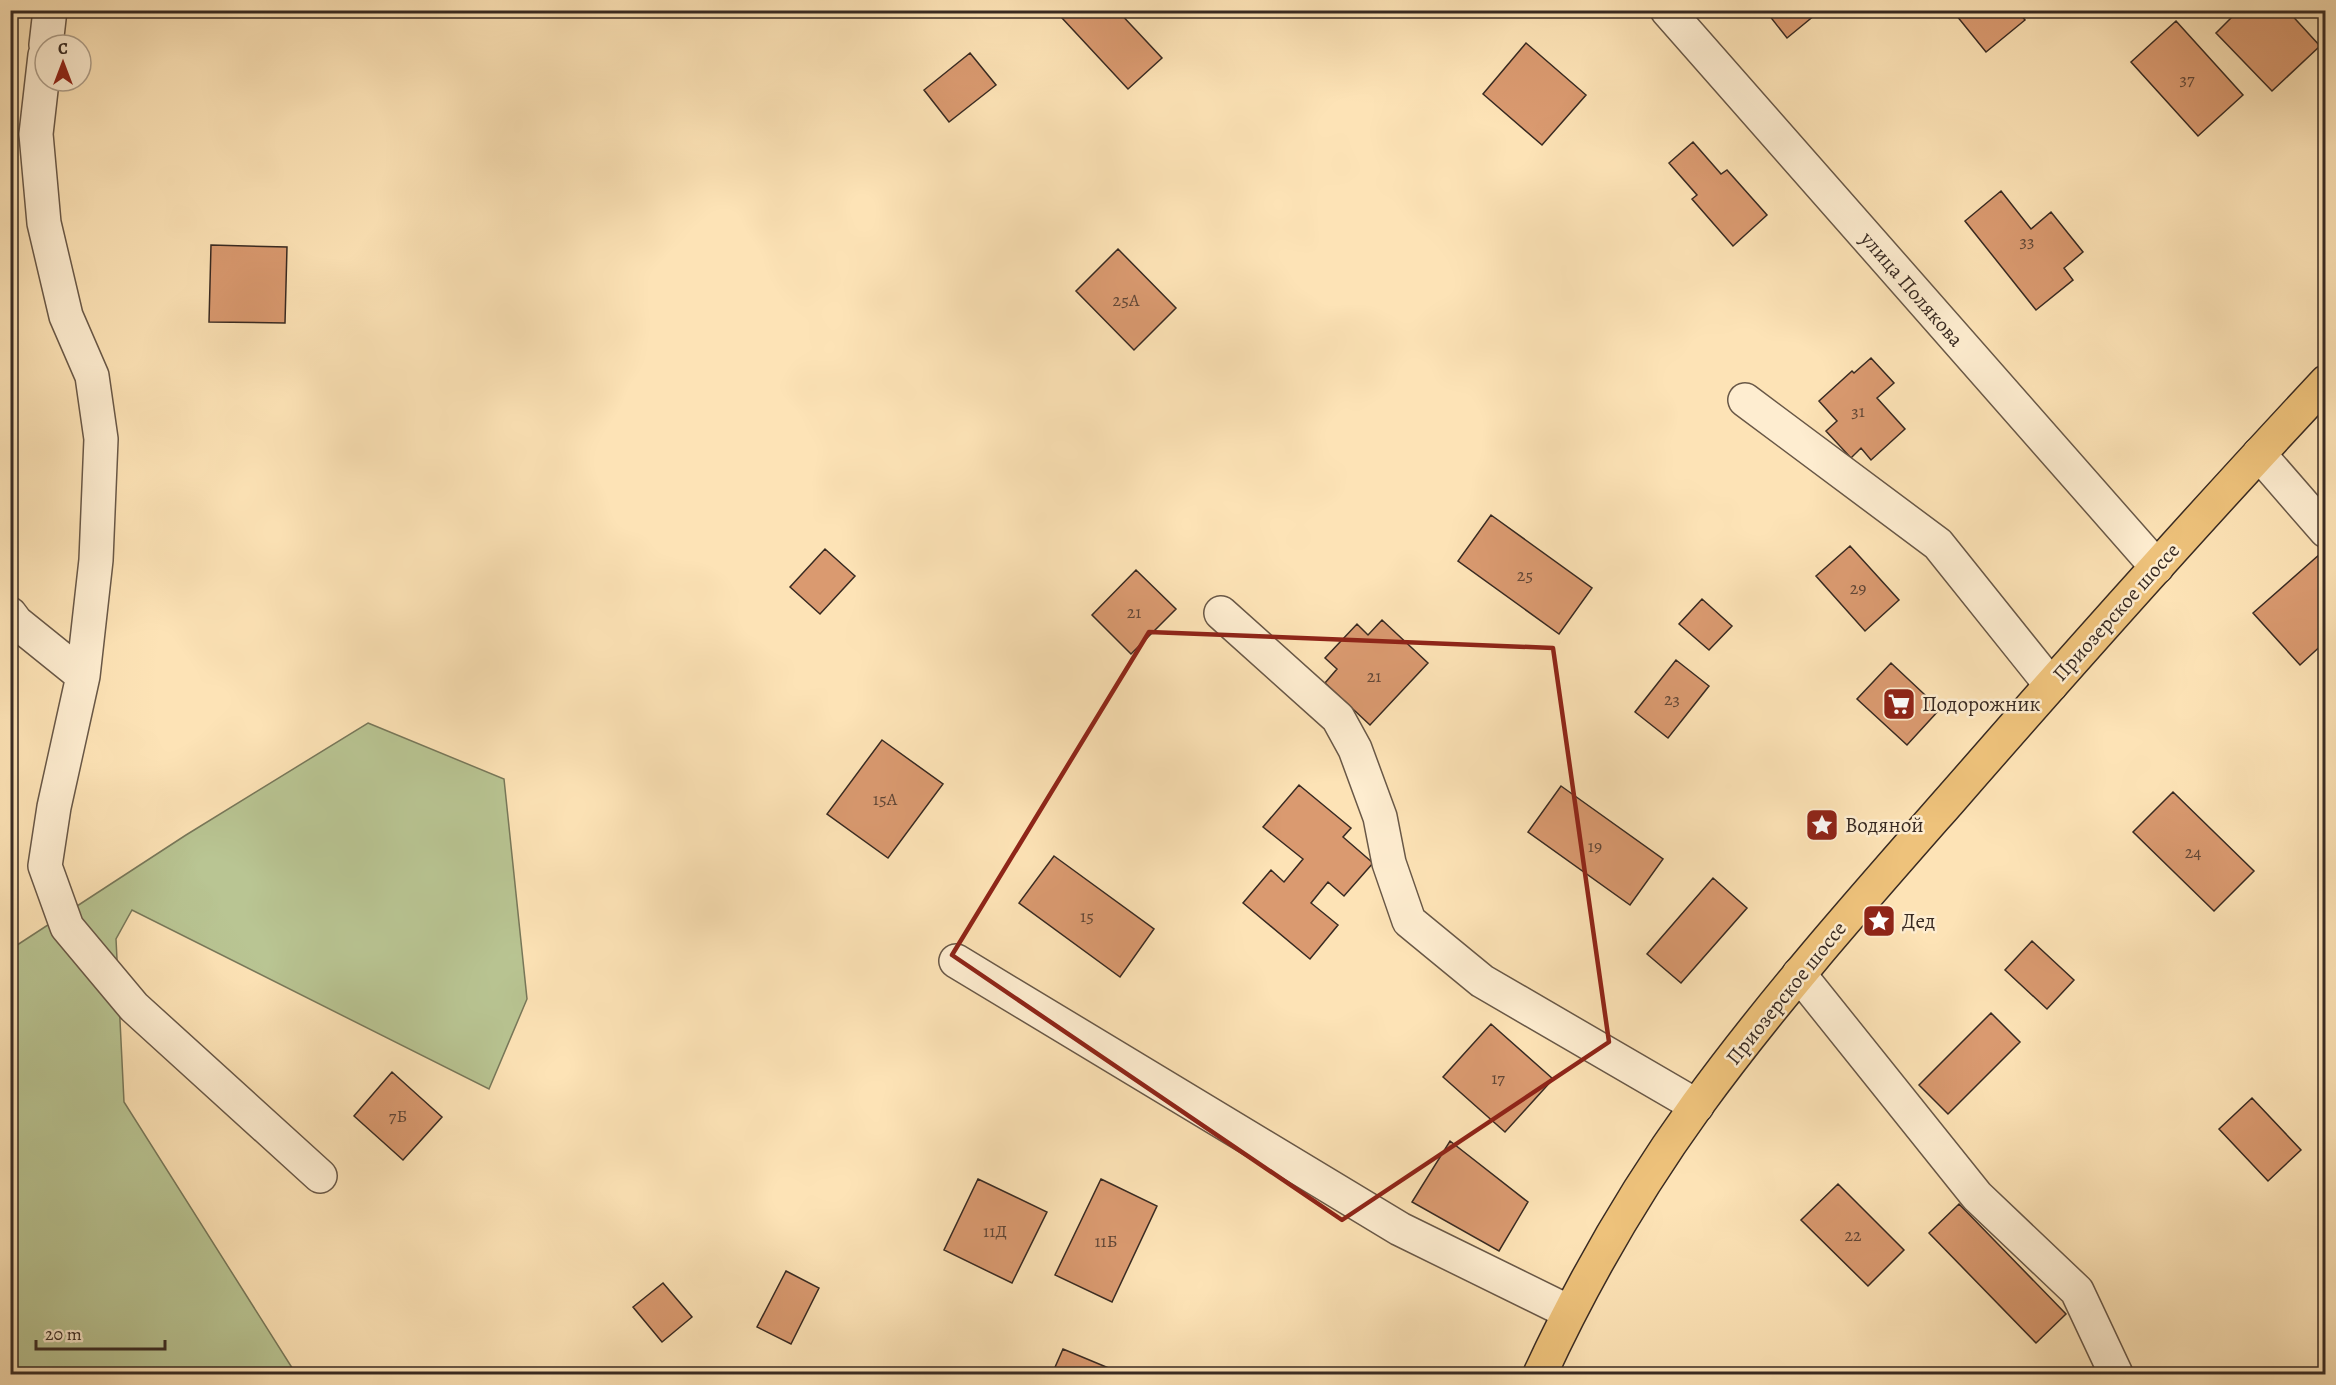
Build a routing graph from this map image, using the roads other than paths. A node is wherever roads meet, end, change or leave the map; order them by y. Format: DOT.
graph roads {
  1 [pos="50,10"];
  2 [pos="1668,10"];
  3 [pos="47,33"];
  4 [pos="41,93"];
  5 [pos="2325,382"];
  6 [pos="1745,400"];
  7 [pos="2259,454"];
  8 [pos="2325,531"];
  9 [pos="2157,567"];
  10 [pos="10,614"];
  11 [pos="1221,614"];
  12 [pos="83,676"];
  13 [pos="2051,685"];
  14 [pos="956,961"];
  15 [pos="1798,974"];
  16 [pos="1697,1106"];
  17 [pos="320,1176"];
  18 [pos="1569,1312"];
  19 [pos="1540,1374"];
  20 [pos="2116,1374"];
  1 -- 3 [label="street"];
  2 -- 9 [label="street, улица Полякова"];
  4 -- 12 [label="street"];
  5 -- 7 [label="main road, Приозерское шоссе"];
  6 -- 13 [label="street"];
  7 -- 8 [label="street"];
  7 -- 9 [label="main road, Приозерское шоссе"];
  9 -- 13 [label="main road, Приозерское шоссе"];
  10 -- 12 [label="street"];
  11 -- 16 [label="street"];
  12 -- 17 [label="street"];
  13 -- 15 [label="main road, Приозерское шоссе"];
  14 -- 18 [label="street"];
  15 -- 16 [label="main road, Приозерское шоссе"];
  15 -- 20 [label="street"];
  16 -- 18 [label="main road, Приозерское шоссе"];
  18 -- 19 [label="main road, Приозерское шоссе"];
}
